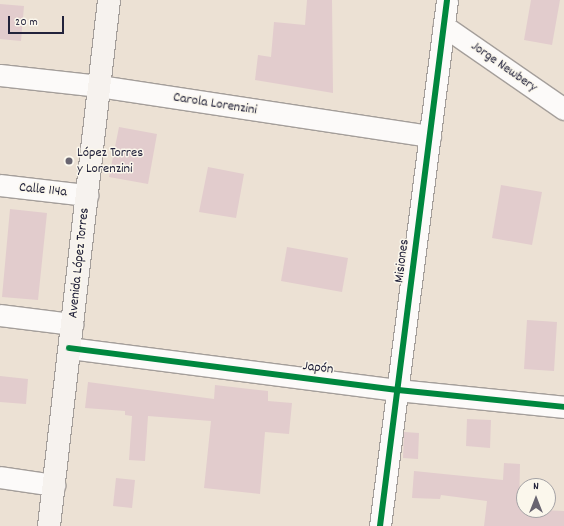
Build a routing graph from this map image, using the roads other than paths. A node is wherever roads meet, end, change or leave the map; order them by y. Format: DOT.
graph roads {
  1 [pos="109,0"];
  2 [pos="434,0"];
  3 [pos="447,0"];
  4 [pos="444,26"];
  5 [pos="0,75"];
  6 [pos="99,86"];
  7 [pos="564,109"];
  8 [pos="430,136"];
  9 [pos="0,185"];
  10 [pos="87,195"];
  11 [pos="0,315"];
  12 [pos="72,324"];
  13 [pos="69,348"];
  14 [pos="398,390"];
  15 [pos="564,407"];
  16 [pos="0,478"];
  17 [pos="54,484"];
  18 [pos="49,526"];
  19 [pos="380,526"];
  1 -- 6 [label="main road, Avenida López Torres"];
  2 -- 4 [label="street, Misiones"];
  3 -- 4 [label="street, Misiones"];
  4 -- 7 [label="street, Jorge Newbery"];
  4 -- 8 [label="street, Misiones"];
  5 -- 6 [label="street, Carola Lorenzini"];
  6 -- 8 [label="street, Carola Lorenzini"];
  6 -- 10 [label="main road, Avenida López Torres"];
  8 -- 14 [label="street, Misiones"];
  9 -- 10 [label="street, Calle 114a"];
  10 -- 12 [label="main road, Avenida López Torres"];
  11 -- 12 [label="street"];
  12 -- 13 [label="main road, Avenida López Torres"];
  13 -- 14 [label="street, Japón"];
  13 -- 17 [label="main road, Avenida López Torres"];
  14 -- 15 [label="street, Japón"];
  14 -- 19 [label="street, Misiones"];
  16 -- 17 [label="street"];
  17 -- 18 [label="main road, Avenida López Torres"];
}
